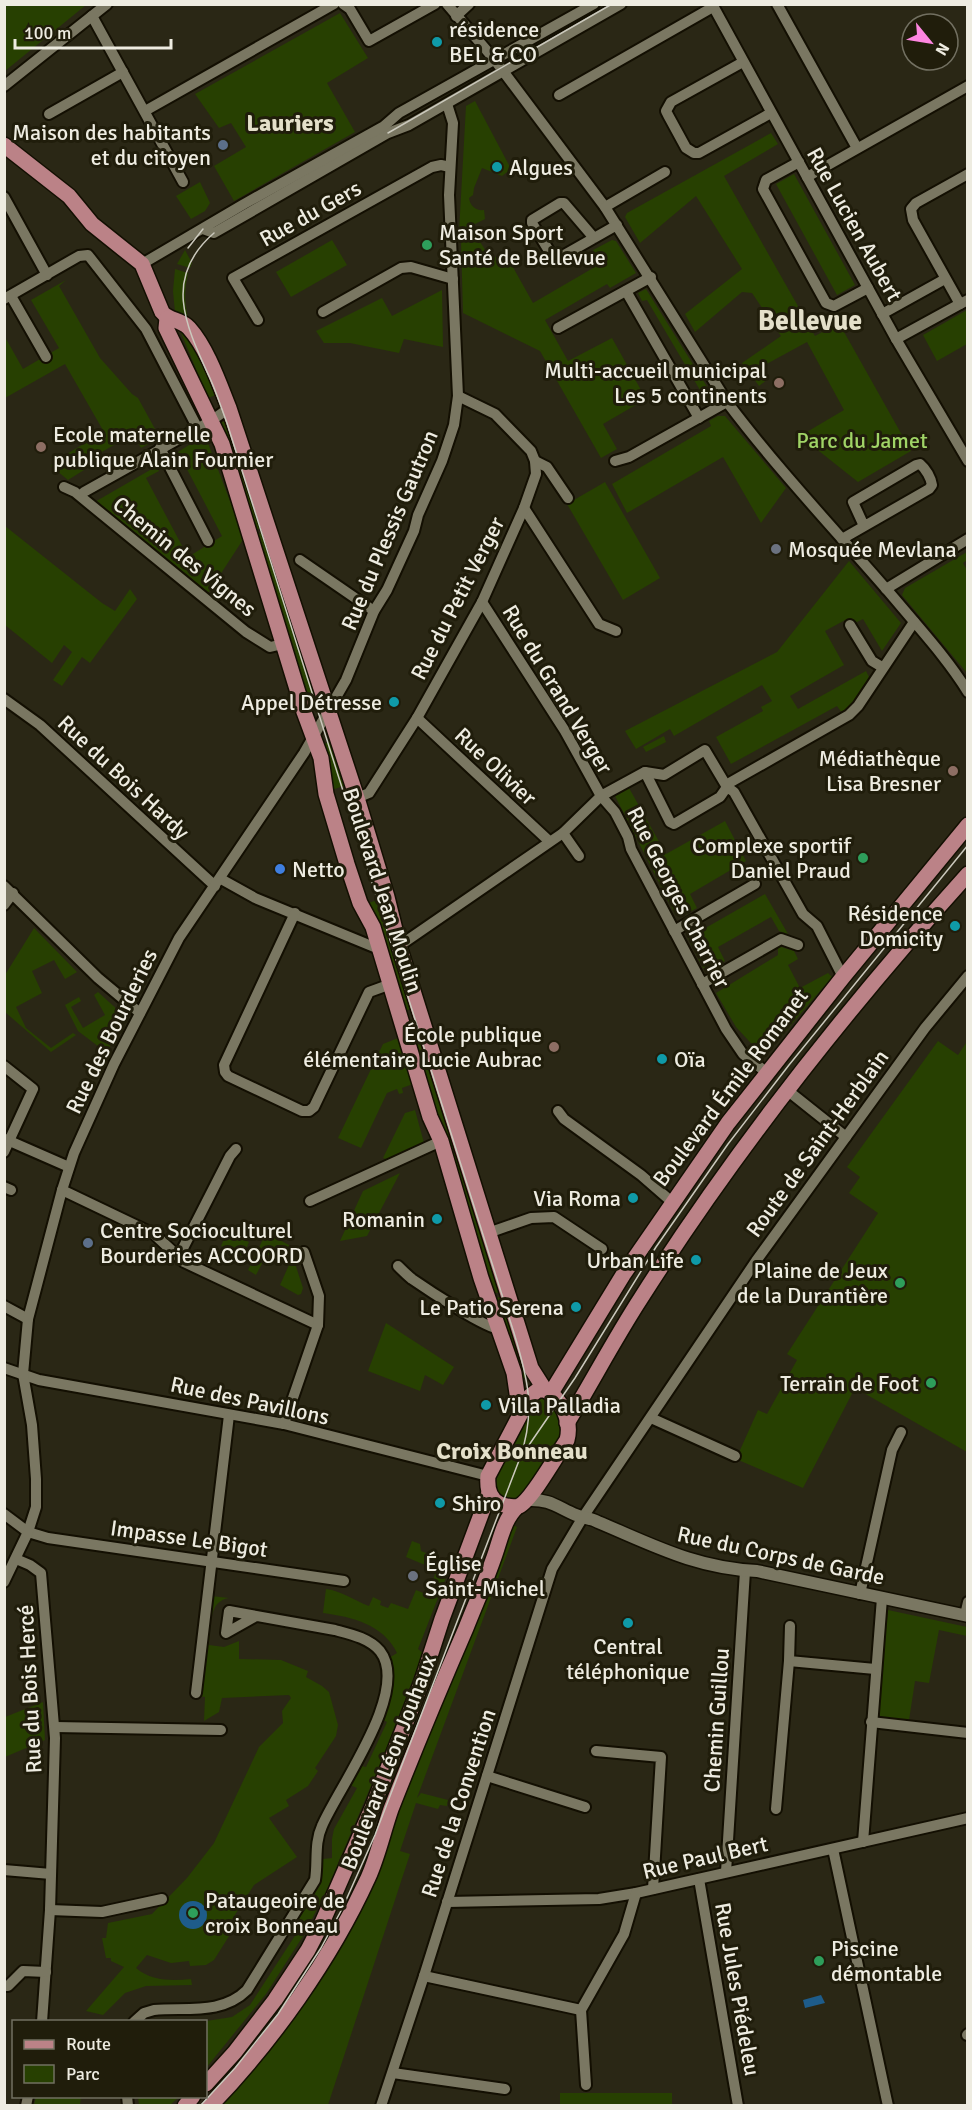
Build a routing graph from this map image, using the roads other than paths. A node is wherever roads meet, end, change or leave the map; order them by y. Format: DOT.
graph roads {
  1 [pos="107,4"];
  2 [pos="334,4"];
  3 [pos="343,4"];
  4 [pos="435,4"];
  5 [pos="447,4"];
  6 [pos="469,4"];
  7 [pos="594,4"];
  8 [pos="621,4"];
  9 [pos="777,4"];
  10 [pos="712,6"];
  11 [pos="93,16"];
  12 [pos="456,16"];
  13 [pos="494,59"];
  14 [pos="743,62"];
  15 [pos="123,72"];
  16 [pos="504,72"];
  17 [pos="4,86"];
  18 [pos="968,86"];
  19 [pos="560,95"];
  20 [pos="447,104"];
  21 [pos="145,111"];
  22 [pos="771,113"];
  23 [pos="50,114"];
  24 [pos="386,129"];
  25 [pos="5,146"];
  26 [pos="857,148"];
  27 [pos="799,162"];
  28 [pos="450,167"];
  29 [pos="665,172"];
  30 [pos="968,174"];
  31 [pos="807,177"];
  32 [pos="183,182"];
  33 [pos="4,197"];
  34 [pos="605,207"];
  35 [pos="617,225"];
  36 [pos="594,238"];
  37 [pos="143,266"];
  38 [pos="47,276"];
  39 [pos="651,277"];
  40 [pos="453,279"];
  41 [pos="945,279"];
  42 [pos="868,288"];
  43 [pos="626,291"];
  44 [pos="8,298"];
  45 [pos="964,302"];
  46 [pos="323,312"];
  47 [pos="882,314"];
  48 [pos="167,318"];
  49 [pos="258,320"];
  50 [pos="558,328"];
  51 [pos="896,339"];
  52 [pos="46,357"];
  53 [pos="458,396"];
  54 [pos="727,402"];
  55 [pos="229,408"];
  56 [pos="699,418"];
  57 [pos="204,424"];
  58 [pos="160,448"];
  59 [pos="535,461"];
  60 [pos="615,461"];
  61 [pos="968,461"];
  62 [pos="64,487"];
  63 [pos="84,492"];
  64 [pos="568,498"];
  65 [pos="524,508"];
  66 [pos="864,526"];
  67 [pos="842,539"];
  68 [pos="968,539"];
  69 [pos="208,541"];
  70 [pos="300,560"];
  71 [pos="886,589"];
  72 [pos="483,602"];
  73 [pos="374,611"];
  74 [pos="914,622"];
  75 [pos="850,625"];
  76 [pos="616,631"];
  77 [pos="283,644"];
  78 [pos="882,667"];
  79 [pos="968,692"];
  80 [pos="4,699"];
  81 [pos="328,713"];
  82 [pos="417,718"];
  83 [pos="314,738"];
  84 [pos="645,772"];
  85 [pos="728,787"];
  86 [pos="601,796"];
  87 [pos="357,798"];
  88 [pos="968,825"];
  89 [pos="563,833"];
  90 [pos="549,841"];
  91 [pos="579,856"];
  92 [pos="968,874"];
  93 [pos="218,882"];
  94 [pos="755,884"];
  95 [pos="9,889"];
  96 [pos="4,905"];
  97 [pos="295,913"];
  98 [pos="674,931"];
  99 [pos="798,945"];
  100 [pos="379,946"];
  101 [pos="399,946"];
  102 [pos="968,976"];
  103 [pos="843,977"];
  104 [pos="391,984"];
  105 [pos="702,984"];
  106 [pos="140,1013"];
  107 [pos="4,1066"];
  108 [pos="766,1072"];
  109 [pos="787,1090"];
  110 [pos="558,1111"];
  111 [pos="846,1137"];
  112 [pos="7,1140"];
  113 [pos="441,1141"];
  114 [pos="236,1149"];
  115 [pos="4,1152"];
  116 [pos="69,1167"];
  117 [pos="62,1190"];
  118 [pos="310,1201"];
  119 [pos="672,1202"];
  120 [pos="488,1233"];
  121 [pos="602,1249"];
  122 [pos="304,1252"];
  123 [pos="180,1256"];
  124 [pos="398,1266"];
  125 [pos="4,1306"];
  126 [pos="28,1319"];
  127 [pos="318,1325"];
  128 [pos="500,1329"];
  129 [pos="4,1368"];
  130 [pos="23,1374"];
  131 [pos="548,1391"];
  132 [pos="520,1414"];
  133 [pos="229,1415"];
  134 [pos="651,1418"];
  135 [pos="567,1423"];
  136 [pos="284,1424"];
  137 [pos="901,1432"];
  138 [pos="735,1456"];
  139 [pos="543,1475"];
  140 [pos="488,1476"];
  141 [pos="489,1493"];
  142 [pos="523,1503"];
  143 [pos="558,1505"];
  144 [pos="4,1514"];
  145 [pos="583,1517"];
  146 [pos="28,1532"];
  147 [pos="16,1559"];
  148 [pos="212,1561"];
  149 [pos="745,1571"];
  150 [pos="5,1581"];
  151 [pos="344,1581"];
  152 [pos="860,1594"];
  153 [pos="882,1598"];
  154 [pos="968,1602"];
  155 [pos="256,1616"];
  156 [pos="966,1616"];
  157 [pos="790,1626"];
  158 [pos="789,1661"];
  159 [pos="875,1669"];
  160 [pos="196,1693"];
  161 [pos="871,1722"];
  162 [pos="55,1727"];
  163 [pos="221,1730"];
  164 [pos="968,1733"];
  165 [pos="596,1751"];
  166 [pos="487,1776"];
  167 [pos="585,1807"];
  168 [pos="776,1809"];
  169 [pos="968,1818"];
  170 [pos="863,1842"];
  171 [pos="833,1849"];
  172 [pos="4,1870"];
  173 [pos="726,1872"];
  174 [pos="51,1874"];
  175 [pos="699,1879"];
  176 [pos="653,1889"];
  177 [pos="636,1893"];
  178 [pos="162,1899"];
  179 [pos="447,1902"];
  180 [pos="50,1910"];
  181 [pos="46,1972"];
  182 [pos="424,1976"];
  183 [pos="4,1986"];
  184 [pos="581,2010"];
  185 [pos="42,2020"];
  186 [pos="136,2020"];
  187 [pos="393,2073"];
  188 [pos="207,2083"];
  189 [pos="586,2085"];
  190 [pos="505,2089"];
  191 [pos="210,2106"];
  192 [pos="381,2106"];
  193 [pos="738,2106"];
  194 [pos="888,2106"];
  1 -- 11 [label="street"];
  2 -- 21 [label="street"];
  3 -- 4 [label="street"];
  5 -- 12 [label="street"];
  6 -- 12 [label="street"];
  7 -- 13 [label="street"];
  8 -- 16 [label="street"];
  9 -- 26 [label="street"];
  10 -- 14 [label="street, Rue Lucien Aubert"];
  10 -- 19 [label="street"];
  11 -- 15 [label="street"];
  11 -- 17 [label="street"];
  12 -- 13 [label="street"];
  13 -- 16 [label="street"];
  13 -- 24 [label="street"];
  14 -- 22 [label="street, Rue Lucien Aubert"];
  14 -- 22 [label="street"];
  15 -- 21 [label="street"];
  15 -- 23 [label="street"];
  16 -- 20 [label="street"];
  16 -- 34 [label="street"];
  18 -- 26 [label="street"];
  20 -- 24 [label="street"];
  20 -- 28 [label="street, Rue du Plessis Gautron"];
  21 -- 32 [label="street"];
  22 -- 27 [label="street, Rue Lucien Aubert"];
  24 -- 37 [label="street"];
  25 -- 37 [label="main road"];
  26 -- 31 [label="street"];
  27 -- 31 [label="street, Rue Lucien Aubert"];
  27 -- 42 [label="street"];
  28 -- 40 [label="street, Rue du Plessis Gautron"];
  28 -- 49 [label="street, Rue du Gers"];
  29 -- 34 [label="street"];
  30 -- 41 [label="street"];
  31 -- 42 [label="street, Rue Lucien Aubert"];
  33 -- 38 [label="street"];
  34 -- 35 [label="street"];
  35 -- 36 [label="street"];
  35 -- 39 [label="street"];
  36 -- 36 [label="street"];
  37 -- 48 [label="main road, Boulevard Jean Moulin"];
  38 -- 44 [label="street"];
  38 -- 57 [label="street"];
  39 -- 43 [label="street"];
  39 -- 54 [label="street"];
  40 -- 46 [label="street"];
  40 -- 53 [label="street, Rue du Plessis Gautron"];
  41 -- 45 [label="street"];
  41 -- 47 [label="street"];
  42 -- 47 [label="street, Rue Lucien Aubert"];
  43 -- 50 [label="street"];
  43 -- 56 [label="street"];
  44 -- 52 [label="street"];
  45 -- 51 [label="street"];
  47 -- 51 [label="street, Rue Lucien Aubert"];
  48 -- 55 [label="main road, Boulevard Jean Moulin"];
  48 -- 57 [label="main road, Boulevard Jean Moulin"];
  51 -- 61 [label="street, Rue Lucien Aubert"];
  53 -- 59 [label="street"];
  53 -- 73 [label="street, Rue du Plessis Gautron"];
  54 -- 56 [label="street"];
  54 -- 67 [label="street"];
  55 -- 57 [label="street"];
  55 -- 81 [label="main road, Boulevard Jean Moulin"];
  56 -- 60 [label="street"];
  57 -- 58 [label="street"];
  57 -- 77 [label="main road, Boulevard Jean Moulin"];
  58 -- 63 [label="street"];
  58 -- 69 [label="street"];
  59 -- 64 [label="street"];
  59 -- 65 [label="street, Rue du Petit Verger"];
  62 -- 77 [label="street, Chemin des Vignes"];
  65 -- 72 [label="street, Rue du Petit Verger"];
  65 -- 76 [label="street"];
  66 -- 66 [label="street"];
  66 -- 67 [label="street"];
  67 -- 71 [label="street"];
  68 -- 71 [label="street"];
  70 -- 73 [label="street"];
  71 -- 74 [label="street"];
  72 -- 82 [label="street, Rue du Petit Verger"];
  72 -- 86 [label="street, Rue du Grand Verger"];
  73 -- 81 [label="street, Rue du Plessis Gautron"];
  74 -- 78 [label="street"];
  74 -- 79 [label="street"];
  75 -- 78 [label="street"];
  77 -- 83 [label="main road, Boulevard Jean Moulin"];
  78 -- 85 [label="street"];
  80 -- 93 [label="street, Rue du Bois Hardy"];
  81 -- 83 [label="street, Rue du Plessis Gautron"];
  81 -- 87 [label="main road, Boulevard Jean Moulin"];
  82 -- 87 [label="street, Rue du Petit Verger"];
  82 -- 90 [label="street, Rue Olivier"];
  83 -- 93 [label="street, Rue des Bourderies"];
  83 -- 100 [label="main road, Boulevard Jean Moulin"];
  84 -- 85 [label="street"];
  84 -- 85 [label="street"];
  84 -- 86 [label="street"];
  85 -- 103 [label="street"];
  86 -- 89 [label="street"];
  86 -- 98 [label="street, Rue Georges Charrier"];
  87 -- 101 [label="main road, Boulevard Jean Moulin"];
  88 -- 103 [label="main road, Boulevard Émile Romanet"];
  89 -- 90 [label="street"];
  89 -- 91 [label="street"];
  90 -- 101 [label="street"];
  92 -- 109 [label="main road"];
  93 -- 97 [label="street, Rue du Bois Hardy"];
  93 -- 106 [label="street, Rue des Bourderies"];
  94 -- 98 [label="street"];
  95 -- 96 [label="street"];
  95 -- 106 [label="street"];
  97 -- 100 [label="street, Rue du Bois Hardy"];
  97 -- 104 [label="street"];
  98 -- 105 [label="street, Rue Georges Charrier"];
  99 -- 105 [label="street"];
  100 -- 104 [label="main road, Boulevard Jean Moulin"];
  101 -- 120 [label="main road, Boulevard Jean Moulin"];
  102 -- 111 [label="street, Route de Saint-Herblain"];
  103 -- 108 [label="main road, Boulevard Émile Romanet"];
  104 -- 113 [label="main road, Boulevard Jean Moulin"];
  105 -- 108 [label="street, Rue Georges Charrier"];
  106 -- 116 [label="street, Rue des Bourderies"];
  107 -- 112 [label="street"];
  108 -- 119 [label="main road, Boulevard Émile Romanet"];
  109 -- 111 [label="street"];
  109 -- 135 [label="main road"];
  110 -- 119 [label="street"];
  111 -- 134 [label="street, Route de Saint-Herblain"];
  112 -- 115 [label="street"];
  112 -- 116 [label="street"];
  113 -- 118 [label="street"];
  113 -- 128 [label="main road, Boulevard Jean Moulin"];
  114 -- 123 [label="street"];
  116 -- 117 [label="street, Rue des Bourderies"];
  117 -- 123 [label="street"];
  117 -- 126 [label="street, Rue des Bourderies"];
  119 -- 131 [label="main road, Boulevard Émile Romanet"];
  120 -- 121 [label="street"];
  120 -- 131 [label="main road, Boulevard Jean Moulin"];
  122 -- 127 [label="street"];
  123 -- 127 [label="street"];
  124 -- 128 [label="street"];
  125 -- 126 [label="street"];
  126 -- 130 [label="street, Rue des Bourderies"];
  127 -- 136 [label="street"];
  128 -- 132 [label="main road, Boulevard Jean Moulin"];
  129 -- 130 [label="street, Rue des Pavillons"];
  130 -- 133 [label="street, Rue des Pavillons"];
  130 -- 146 [label="street"];
  131 -- 132 [label="main road, Boulevard Émile Romanet"];
  131 -- 135 [label="main road, Boulevard Jean Moulin"];
  132 -- 140 [label="main road, Boulevard Émile Romanet"];
  133 -- 136 [label="street, Rue des Pavillons"];
  133 -- 148 [label="street"];
  134 -- 138 [label="street"];
  134 -- 145 [label="street, Route de Saint-Herblain"];
  135 -- 139 [label="main road, Boulevard Léon Jouhaux"];
  136 -- 140 [label="street, Rue des Pavillons"];
  137 -- 152 [label="street"];
  139 -- 142 [label="main road, Boulevard Léon Jouhaux"];
  139 -- 143 [label="street"];
  140 -- 141 [label="main road"];
  141 -- 142 [label="main road"];
  141 -- 188 [label="main road, Boulevard Léon Jouhaux"];
  142 -- 143 [label="street, Rue du Corps de Garde"];
  142 -- 191 [label="main road, Boulevard Léon Jouhaux"];
  143 -- 145 [label="street, Rue du Corps de Garde"];
  144 -- 146 [label="street"];
  145 -- 149 [label="street, Rue du Corps de Garde"];
  145 -- 166 [label="street, Rue de la Convention"];
  146 -- 147 [label="street"];
  146 -- 148 [label="street, Impasse Le Bigot"];
  147 -- 150 [label="street"];
  147 -- 162 [label="street, Rue du Bois Hercé"];
  148 -- 151 [label="street, Impasse Le Bigot"];
  148 -- 160 [label="street"];
  149 -- 152 [label="street, Rue du Corps de Garde"];
  149 -- 173 [label="street, Chemin Guillou"];
  152 -- 153 [label="street, Rue du Corps de Garde"];
  153 -- 156 [label="street, Rue du Corps de Garde"];
  153 -- 159 [label="street"];
  154 -- 156 [label="street"];
  155 -- 186 [label="street"];
  157 -- 158 [label="street"];
  158 -- 159 [label="street"];
  158 -- 168 [label="street"];
  159 -- 161 [label="street"];
  161 -- 164 [label="street"];
  161 -- 170 [label="street"];
  162 -- 163 [label="street"];
  162 -- 174 [label="street, Rue du Bois Hercé"];
  165 -- 176 [label="street"];
  166 -- 167 [label="street"];
  166 -- 179 [label="street, Rue de la Convention"];
  169 -- 170 [label="street, Rue Paul Bert"];
  170 -- 171 [label="street, Rue Paul Bert"];
  171 -- 173 [label="street, Rue Paul Bert"];
  171 -- 194 [label="street"];
  172 -- 174 [label="street"];
  173 -- 175 [label="street, Rue Paul Bert"];
  174 -- 180 [label="street, Rue du Bois Hercé"];
  175 -- 176 [label="street, Rue Paul Bert"];
  175 -- 193 [label="street, Rue Jules Piédeleu"];
  176 -- 177 [label="street, Rue Paul Bert"];
  177 -- 179 [label="street, Rue Paul Bert"];
  177 -- 184 [label="street"];
  178 -- 180 [label="street"];
  179 -- 182 [label="street, Rue de la Convention"];
  180 -- 181 [label="street, Rue du Bois Hercé"];
  181 -- 183 [label="street"];
  181 -- 185 [label="street, Rue du Bois Hercé"];
  182 -- 184 [label="street"];
  182 -- 187 [label="street, Rue de la Convention"];
  184 -- 189 [label="street"];
  187 -- 190 [label="street"];
  187 -- 192 [label="street, Rue de la Convention"];
}
